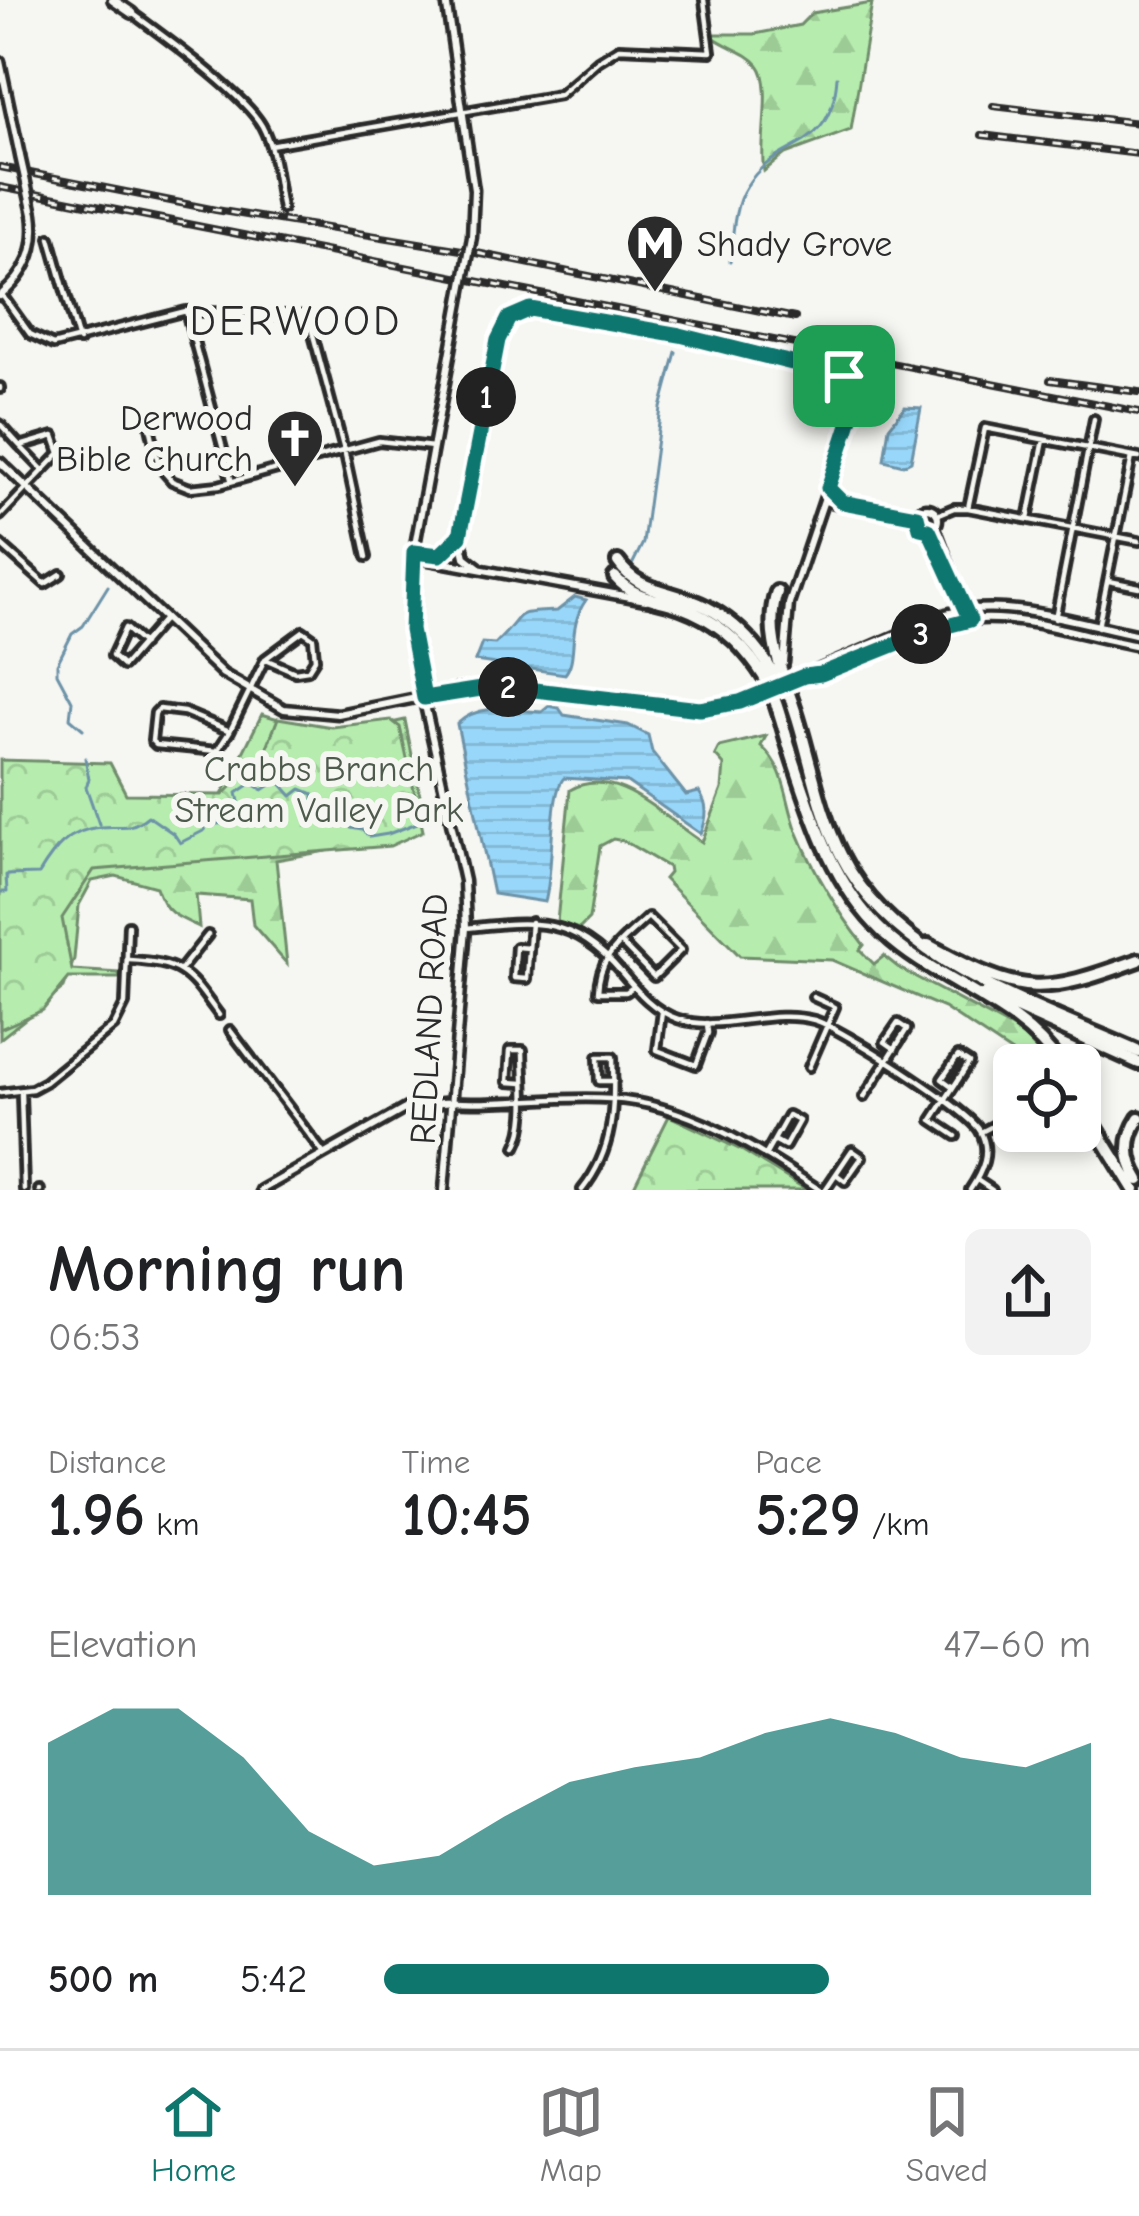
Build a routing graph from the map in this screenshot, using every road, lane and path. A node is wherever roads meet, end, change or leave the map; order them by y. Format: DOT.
graph roads {
  1 [pos="113,0"];
  2 [pos="124,0"];
  3 [pos="446,0"];
  4 [pos="704,0"];
  5 [pos="132,13"];
  6 [pos="0,61"];
  7 [pos="465,112"];
  8 [pos="270,145"];
  9 [pos="282,209"];
  10 [pos="50,238"];
  11 [pos="1,295"];
  12 [pos="186,311"];
  13 [pos="79,340"];
  14 [pos="147,412"];
  15 [pos="1094,419"];
  16 [pos="0,424"];
  17 [pos="1044,440"];
  18 [pos="20,446"];
  19 [pos="433,447"];
  20 [pos="1088,448"];
  21 [pos="344,449"];
  22 [pos="1136,458"];
  23 [pos="0,462"];
  24 [pos="42,469"];
  25 [pos="231,482"];
  26 [pos="27,487"];
  27 [pos="828,488"];
  28 [pos="824,501"];
  29 [pos="842,502"];
  30 [pos="968,508"];
  31 [pos="937,515"];
  32 [pos="0,516"];
  33 [pos="917,516"];
  34 [pos="1028,519"];
  35 [pos="1072,528"];
  36 [pos="932,529"];
  37 [pos="460,536"];
  38 [pos="1117,536"];
  39 [pos="1139,541"];
  40 [pos="0,544"];
  41 [pos="414,555"];
  42 [pos="367,557"];
  43 [pos="618,562"];
  44 [pos="481,569"];
  45 [pos="61,574"];
  46 [pos="616,577"];
  47 [pos="1108,580"];
  48 [pos="1139,586"];
  49 [pos="777,592"];
  50 [pos="651,601"];
  51 [pos="966,610"];
  52 [pos="164,619"];
  53 [pos="1055,619"];
  54 [pos="970,620"];
  55 [pos="1098,627"];
  56 [pos="1139,635"];
  57 [pos="142,644"];
  58 [pos="1139,646"];
  59 [pos="265,659"];
  60 [pos="804,676"];
  61 [pos="785,678"];
  62 [pos="248,692"];
  63 [pos="424,698"];
  64 [pos="230,731"];
  65 [pos="821,805"];
  66 [pos="877,907"];
  67 [pos="531,922"];
  68 [pos="128,925"];
  69 [pos="466,928"];
  70 [pos="208,935"];
  71 [pos="621,944"];
  72 [pos="529,948"];
  73 [pos="608,957"];
  74 [pos="129,960"];
  75 [pos="1139,960"];
  76 [pos="181,968"];
  77 [pos="944,975"];
  78 [pos="634,987"];
  79 [pos="813,997"];
  80 [pos="662,1012"];
  81 [pos="219,1015"];
  82 [pos="707,1023"];
  83 [pos="827,1024"];
  84 [pos="230,1030"];
  85 [pos="1042,1044"];
  86 [pos="895,1049"];
  87 [pos="1139,1052"];
  88 [pos="886,1062"];
  89 [pos="1139,1063"];
  90 [pos="809,1067"];
  91 [pos="614,1081"];
  92 [pos="523,1083"];
  93 [pos="953,1087"];
  94 [pos="21,1091"];
  95 [pos="0,1093"];
  96 [pos="864,1097"];
  97 [pos="614,1099"];
  98 [pos="944,1100"];
  99 [pos="453,1102"];
  100 [pos="523,1103"];
  101 [pos="1139,1118"];
  102 [pos="993,1126"];
  103 [pos="981,1132"];
  104 [pos="956,1136"];
  105 [pos="1101,1136"];
  106 [pos="774,1140"];
  107 [pos="516,1147"];
  108 [pos="324,1154"];
  109 [pos="765,1156"];
  110 [pos="836,1174"];
  111 [pos="977,1180"];
  112 [pos="1139,1180"];
  113 [pos="24,1190"];
  114 [pos="260,1190"];
  115 [pos="444,1190"];
  116 [pos="582,1190"];
  117 [pos="822,1190"];
  118 [pos="970,1190"];
  119 [pos="992,1190"];
  120 [pos="1134,1190"];
  1 -- 5 [label="main road"];
  2 -- 5 [label="main road"];
  3 -- 7 [label="main road, REDLAND ROAD"];
  4 -- 7 [label="street"];
  5 -- 8 [label="street"];
  6 -- 11 [label="main road, bridge"];
  7 -- 8 [label="street"];
  7 -- 19 [label="main road, REDLAND ROAD, bridge"];
  8 -- 9 [label="street"];
  10 -- 13 [label="street"];
  11 -- 13 [label="street"];
  12 -- 13 [label="street"];
  12 -- 21 [label="street"];
  12 -- 25 [label="street"];
  14 -- 25 [label="street"];
  15 -- 20 [label="street"];
  16 -- 18 [label="street"];
  17 -- 20 [label="street"];
  17 -- 30 [label="street"];
  17 -- 34 [label="street"];
  18 -- 24 [label="street"];
  18 -- 24 [label="street"];
  19 -- 21 [label="street"];
  19 -- 41 [label="main road, REDLAND ROAD"];
  20 -- 22 [label="street"];
  20 -- 35 [label="street"];
  21 -- 25 [label="street"];
  21 -- 42 [label="street"];
  22 -- 38 [label="street"];
  23 -- 26 [label="main road"];
  24 -- 26 [label="street"];
  26 -- 32 [label="street"];
  26 -- 52 [label="main road"];
  27 -- 28 [label="main road"];
  27 -- 29 [label="main road"];
  27 -- 37 [label="main road"];
  28 -- 29 [label="main road"];
  28 -- 61 [label="main road"];
  29 -- 33 [label="main road"];
  30 -- 31 [label="street"];
  30 -- 34 [label="street"];
  31 -- 33 [label="main road"];
  31 -- 36 [label="main road"];
  33 -- 36 [label="main road"];
  34 -- 35 [label="street"];
  35 -- 38 [label="street"];
  35 -- 53 [label="street"];
  36 -- 51 [label="main road"];
  37 -- 41 [label="main road"];
  37 -- 44 [label="main road"];
  38 -- 39 [label="street"];
  38 -- 47 [label="street"];
  40 -- 45 [label="street"];
  41 -- 44 [label="main road"];
  41 -- 63 [label="main road, REDLAND ROAD"];
  43 -- 65 [label="highway"];
  44 -- 50 [label="main road"];
  46 -- 50 [label="highway"];
  47 -- 48 [label="street"];
  47 -- 55 [label="street"];
  49 -- 61 [label="highway"];
  50 -- 77 [label="highway"];
  51 -- 53 [label="main road"];
  51 -- 54 [label="main road"];
  51 -- 60 [label="main road"];
  52 -- 57 [label="street"];
  52 -- 62 [label="main road"];
  53 -- 55 [label="main road"];
  54 -- 58 [label="main road"];
  54 -- 60 [label="main road"];
  55 -- 56 [label="main road"];
  57 -- 57 [label="street"];
  59 -- 59 [label="street"];
  59 -- 62 [label="street"];
  60 -- 63 [label="main road, bridge"];
  61 -- 65 [label="highway"];
  62 -- 63 [label="main road"];
  62 -- 64 [label="street"];
  63 -- 69 [label="main road, REDLAND ROAD"];
  64 -- 64 [label="street"];
  65 -- 66 [label="highway"];
  66 -- 75 [label="highway"];
  66 -- 87 [label="highway"];
  67 -- 69 [label="street"];
  67 -- 72 [label="street"];
  67 -- 73 [label="street"];
  68 -- 74 [label="street"];
  69 -- 99 [label="main road, REDLAND ROAD"];
  70 -- 76 [label="street"];
  71 -- 71 [label="street"];
  71 -- 73 [label="street"];
  72 -- 72 [label="street"];
  73 -- 78 [label="street"];
  73 -- 78 [label="street"];
  74 -- 76 [label="street"];
  74 -- 94 [label="street"];
  76 -- 81 [label="street"];
  77 -- 85 [label="highway"];
  77 -- 89 [label="highway"];
  78 -- 80 [label="street"];
  79 -- 83 [label="street"];
  80 -- 82 [label="street"];
  80 -- 82 [label="street"];
  82 -- 83 [label="street"];
  83 -- 88 [label="street"];
  83 -- 90 [label="street"];
  84 -- 108 [label="street"];
  86 -- 88 [label="street"];
  88 -- 96 [label="street"];
  88 -- 98 [label="street"];
  91 -- 91 [label="street"];
  91 -- 97 [label="street"];
  92 -- 92 [label="street"];
  92 -- 100 [label="street"];
  93 -- 93 [label="street"];
  93 -- 98 [label="street"];
  94 -- 95 [label="street"];
  94 -- 113 [label="street"];
  97 -- 100 [label="street"];
  97 -- 109 [label="street"];
  97 -- 116 [label="street"];
  98 -- 103 [label="street"];
  98 -- 104 [label="street"];
  99 -- 100 [label="street"];
  99 -- 108 [label="main road"];
  99 -- 115 [label="main road, REDLAND ROAD"];
  100 -- 107 [label="street"];
  101 -- 112 [label="highway"];
  102 -- 103 [label="street"];
  103 -- 111 [label="street"];
  105 -- 120 [label="highway"];
  106 -- 106 [label="street"];
  106 -- 109 [label="street"];
  108 -- 114 [label="main road"];
  109 -- 117 [label="street"];
  110 -- 110 [label="street"];
  110 -- 117 [label="street"];
  111 -- 118 [label="street"];
  111 -- 119 [label="street"];
}
